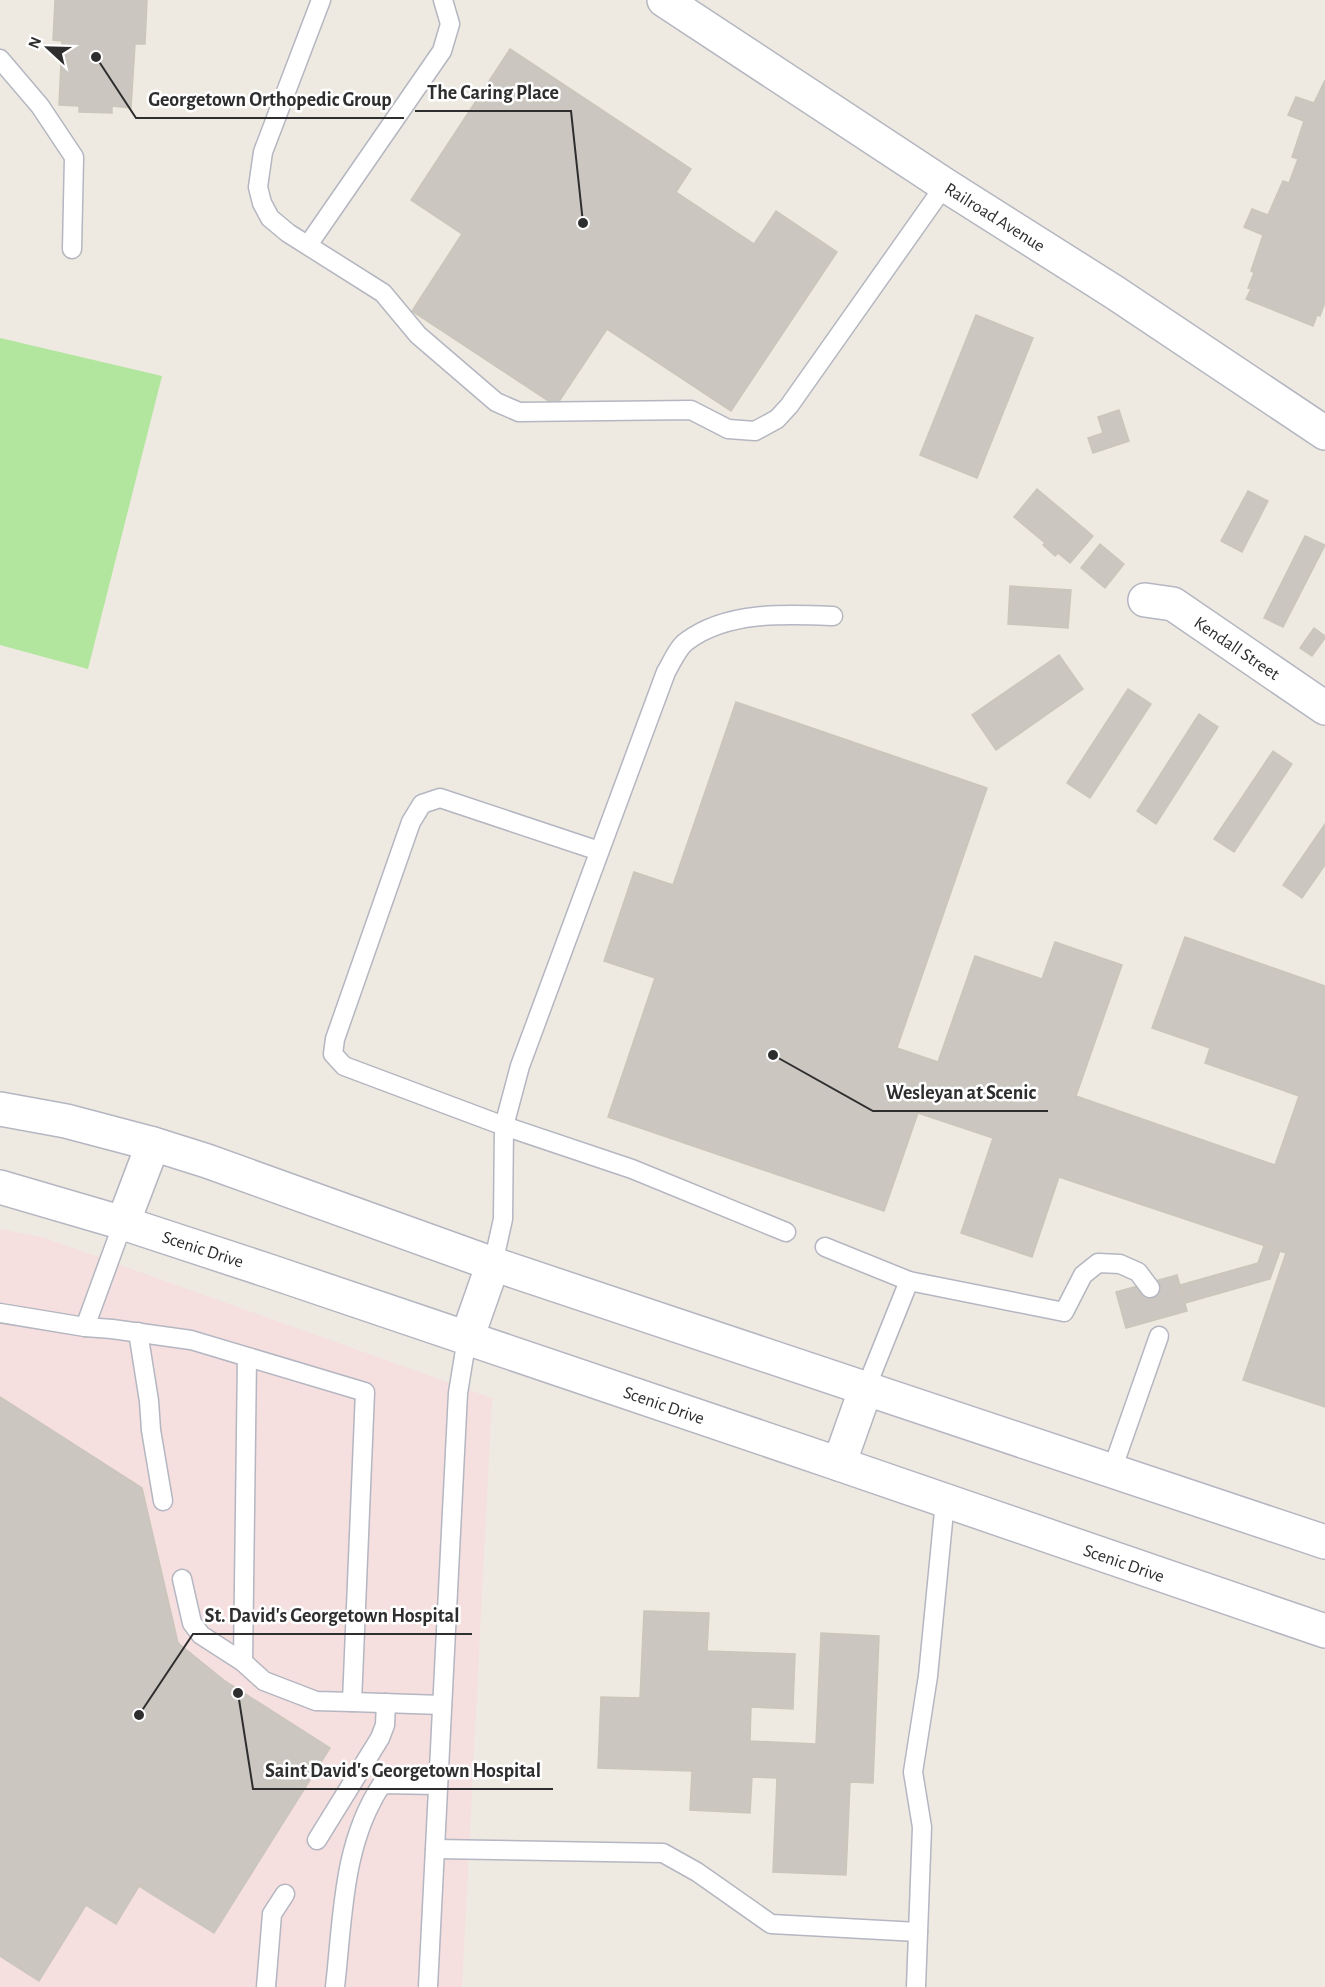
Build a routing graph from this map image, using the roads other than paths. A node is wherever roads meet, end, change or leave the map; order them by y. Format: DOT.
graph roads {
  1 [pos="321,0"];
  2 [pos="443,0"];
  3 [pos="664,0"];
  4 [pos="0,59"];
  5 [pos="945,185"];
  6 [pos="308,245"];
  7 [pos="72,249"];
  8 [pos="1325,433"];
  9 [pos="1145,600"];
  10 [pos="832,616"];
  11 [pos="1325,708"];
  12 [pos="599,852"];
  13 [pos="0,1109"];
  14 [pos="504,1126"];
  15 [pos="153,1143"];
  16 [pos="0,1187"];
  17 [pos="123,1223"];
  18 [pos="786,1232"];
  19 [pos="825,1247"];
  20 [pos="493,1264"];
  21 [pos="909,1281"];
  22 [pos="1150,1288"];
  23 [pos="0,1313"];
  24 [pos="85,1327"];
  25 [pos="138,1332"];
  26 [pos="1159,1336"];
  27 [pos="466,1338"];
  28 [pos="247,1357"];
  29 [pos="866,1388"];
  30 [pos="839,1464"];
  31 [pos="1112,1470"];
  32 [pos="163,1501"];
  33 [pos="945,1502"];
  34 [pos="1325,1542"];
  35 [pos="182,1579"];
  36 [pos="1325,1631"];
  37 [pos="243,1662"];
  38 [pos="352,1702"];
  39 [pos="386,1703"];
  40 [pos="442,1705"];
  41 [pos="438,1785"];
  42 [pos="317,1840"];
  43 [pos="435,1849"];
  44 [pos="285,1894"];
  45 [pos="918,1932"];
  46 [pos="266,1987"];
  47 [pos="335,1987"];
  48 [pos="429,1987"];
  49 [pos="916,1987"];
  1 -- 6 [label="lane"];
  2 -- 6 [label="lane"];
  3 -- 5 [label="street, Railroad Avenue"];
  4 -- 7 [label="lane"];
  5 -- 6 [label="lane"];
  5 -- 8 [label="street, Railroad Avenue"];
  9 -- 11 [label="street, Kendall Street"];
  10 -- 12 [label="lane"];
  12 -- 14 [label="lane"];
  12 -- 14 [label="lane"];
  13 -- 15 [label="street"];
  14 -- 18 [label="lane"];
  14 -- 20 [label="lane"];
  15 -- 17 [label="street"];
  15 -- 20 [label="street"];
  16 -- 17 [label="street, Scenic Drive"];
  17 -- 24 [label="lane"];
  17 -- 27 [label="street, Scenic Drive"];
  19 -- 21 [label="lane"];
  20 -- 27 [label="street"];
  20 -- 29 [label="street"];
  21 -- 22 [label="lane"];
  21 -- 29 [label="lane"];
  23 -- 24 [label="lane"];
  24 -- 25 [label="lane"];
  25 -- 28 [label="lane"];
  25 -- 32 [label="lane"];
  26 -- 31 [label="lane"];
  27 -- 30 [label="street, Scenic Drive"];
  27 -- 40 [label="lane"];
  28 -- 37 [label="lane"];
  28 -- 38 [label="lane"];
  29 -- 30 [label="street"];
  29 -- 31 [label="street"];
  30 -- 33 [label="street, Scenic Drive"];
  31 -- 34 [label="street"];
  33 -- 36 [label="street, Scenic Drive"];
  33 -- 45 [label="lane"];
  35 -- 37 [label="lane"];
  37 -- 38 [label="lane"];
  38 -- 39 [label="lane"];
  39 -- 40 [label="lane"];
  39 -- 42 [label="lane"];
  40 -- 41 [label="lane"];
  41 -- 43 [label="lane"];
  41 -- 47 [label="lane"];
  43 -- 45 [label="lane"];
  43 -- 48 [label="lane"];
  44 -- 46 [label="lane"];
  45 -- 49 [label="lane"];
}
